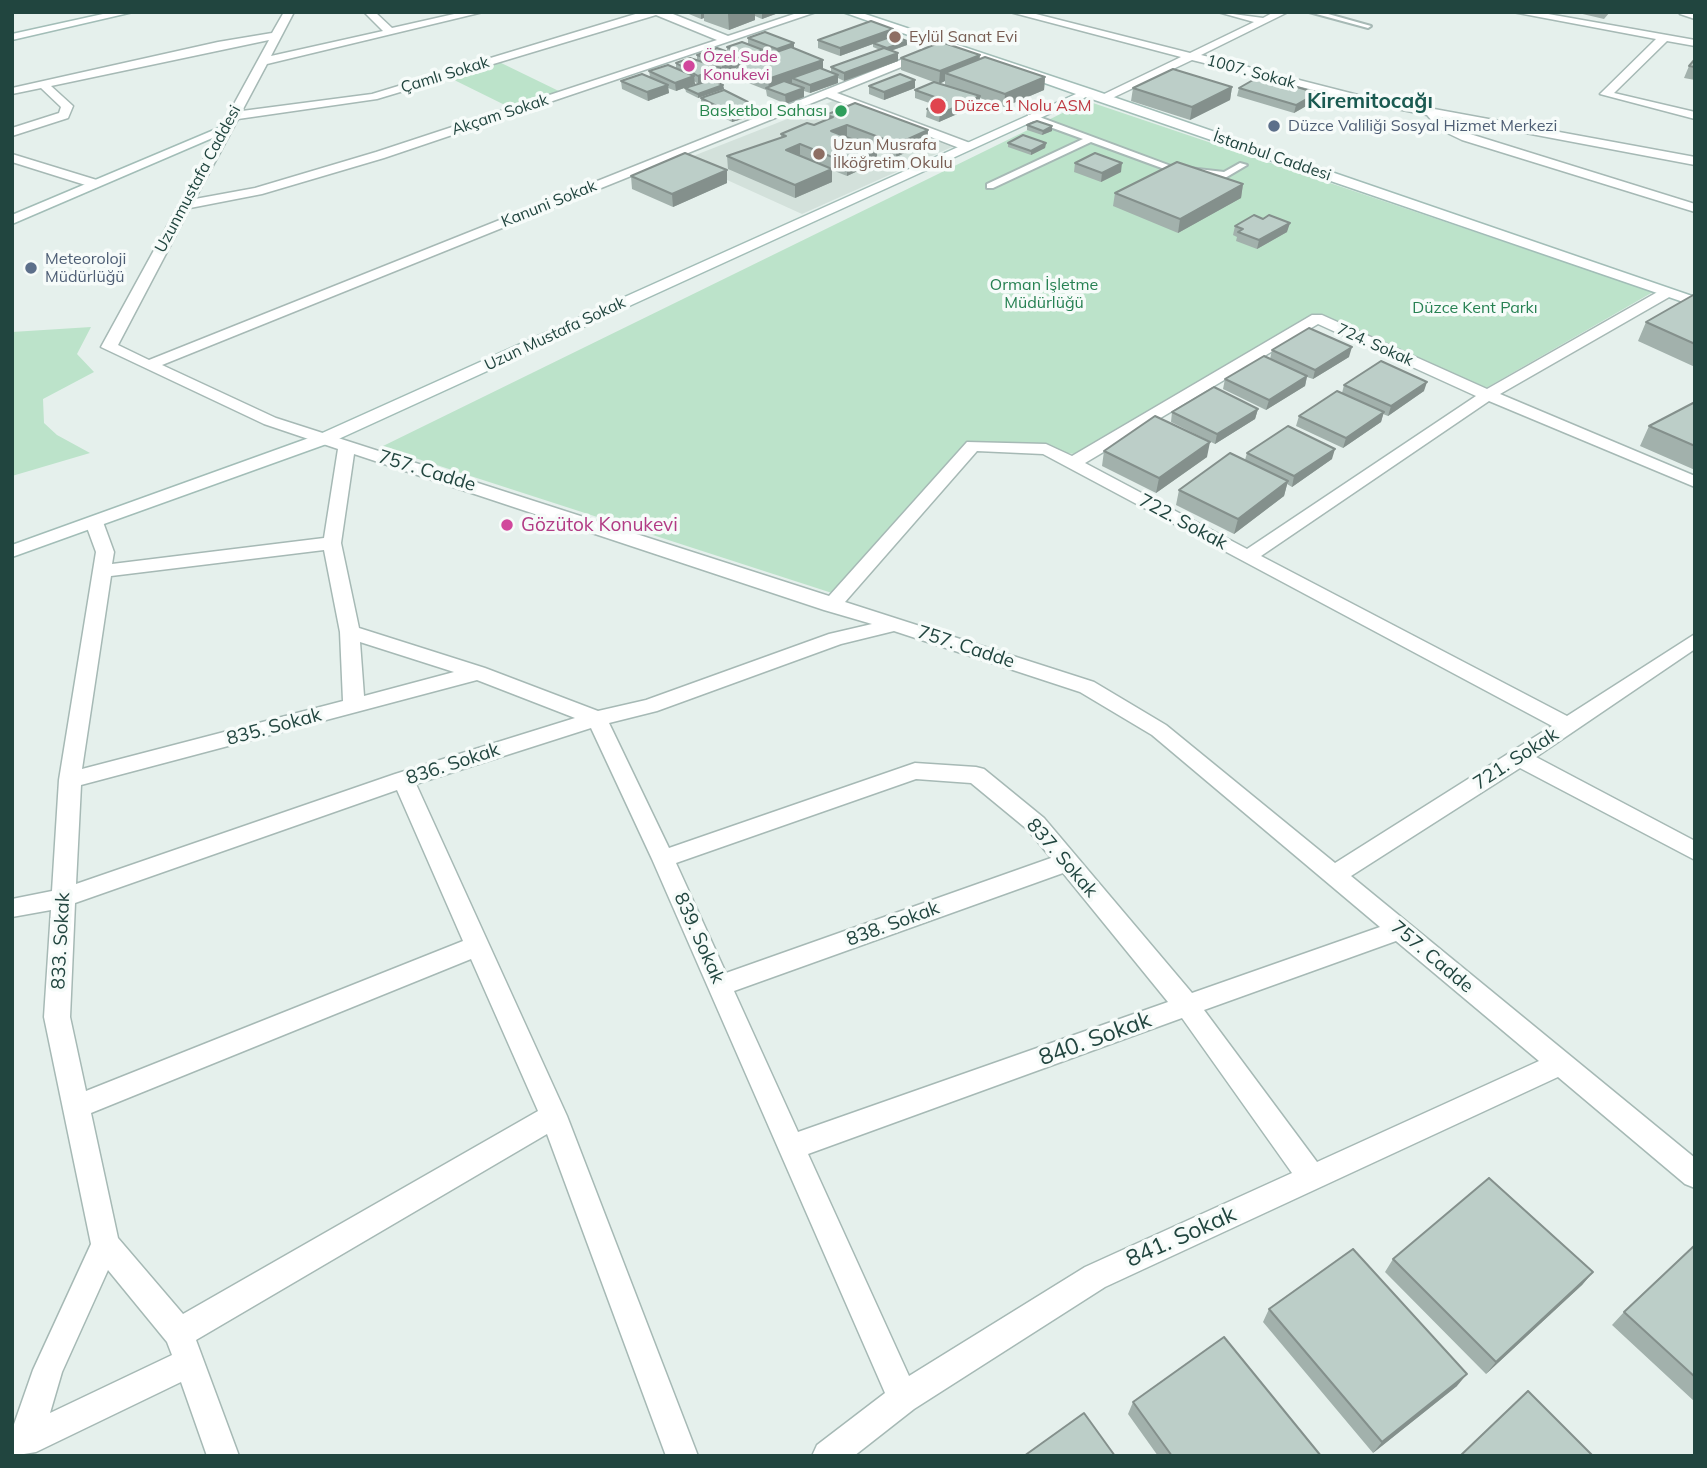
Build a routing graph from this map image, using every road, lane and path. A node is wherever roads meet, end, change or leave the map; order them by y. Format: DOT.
graph roads {
  1 [pos="104,12"];
  2 [pos="128,12"];
  3 [pos="289,12"];
  4 [pos="369,12"];
  5 [pos="478,12"];
  6 [pos="656,12"];
  7 [pos="811,12"];
  8 [pos="848,12"];
  9 [pos="1015,12"];
  10 [pos="1223,12"];
  11 [pos="1283,12"];
  12 [pos="1312,12"];
  13 [pos="1518,12"];
  14 [pos="1684,12"];
  15 [pos="1695,16"];
  16 [pos="1263,21"];
  17 [pos="1368,26"];
  18 [pos="390,32"];
  19 [pos="12,35"];
  20 [pos="274,36"];
  21 [pos="1664,38"];
  22 [pos="728,40"];
  23 [pos="1695,43"];
  24 [pos="948,45"];
  25 [pos="1193,56"];
  26 [pos="260,62"];
  27 [pos="43,84"];
  28 [pos="12,91"];
  29 [pos="827,93"];
  30 [pos="1096,95"];
  31 [pos="1431,113"];
  32 [pos="232,116"];
  33 [pos="1695,116"];
  34 [pos="1031,117"];
  35 [pos="225,130"];
  36 [pos="12,132"];
  37 [pos="1090,139"];
  38 [pos="966,146"];
  39 [pos="12,158"];
  40 [pos="1695,161"];
  41 [pos="1243,165"];
  42 [pos="95,184"];
  43 [pos="990,186"];
  44 [pos="185,205"];
  45 [pos="1695,208"];
  46 [pos="12,219"];
  47 [pos="1666,293"];
  48 [pos="1695,302"];
  49 [pos="110,347"];
  50 [pos="149,365"];
  51 [pos="1488,395"];
  52 [pos="326,438"];
  53 [pos="347,447"];
  54 [pos="1073,463"];
  55 [pos="1695,482"];
  56 [pos="94,522"];
  57 [pos="332,543"];
  58 [pos="12,551"];
  59 [pos="1248,557"];
  60 [pos="102,571"];
  61 [pos="831,606"];
  62 [pos="895,624"];
  63 [pos="350,632"];
  64 [pos="1695,640"];
  65 [pos="478,673"];
  66 [pos="354,706"];
  67 [pos="597,719"];
  68 [pos="1568,725"];
  69 [pos="1520,758"];
  70 [pos="70,780"];
  71 [pos="403,780"];
  72 [pos="1695,851"];
  73 [pos="663,859"];
  74 [pos="1067,862"];
  75 [pos="1334,875"];
  76 [pos="63,898"];
  77 [pos="12,908"];
  78 [pos="1399,930"];
  79 [pos="477,946"];
  80 [pos="720,986"];
  81 [pos="1187,1006"];
  82 [pos="1560,1064"];
  83 [pos="75,1107"];
  84 [pos="554,1116"];
  85 [pos="792,1147"];
  86 [pos="1695,1175"];
  87 [pos="1312,1178"];
  88 [pos="105,1244"];
  89 [pos="180,1333"];
  90 [pos="190,1362"];
  91 [pos="903,1398"];
  92 [pos="18,1444"];
  93 [pos="223,1456"];
  94 [pos="682,1456"];
  95 [pos="828,1456"];
  1 -- 19 [label="street"];
  2 -- 19 [label="street"];
  3 -- 20 [label="street, Uzunmustafa Caddesi"];
  4 -- 18 [label="street"];
  5 -- 18 [label="street"];
  6 -- 22 [label="street"];
  6 -- 32 [label="street, Çamlı Sokak"];
  7 -- 22 [label="street, Akçam Sokak"];
  8 -- 24 [label="street, İstanbul Caddesi"];
  9 -- 25 [label="street, 1007. Sokak"];
  10 -- 16 [label="street"];
  11 -- 16 [label="street, Uzun Mustafa Sokak"];
  12 -- 17 [label="lane"];
  13 -- 21 [label="street"];
  14 -- 15 [label="street"];
  16 -- 25 [label="street, Uzun Mustafa Sokak"];
  18 -- 26 [label="street"];
  20 -- 26 [label="street, Uzunmustafa Caddesi"];
  20 -- 27 [label="street"];
  21 -- 23 [label="street"];
  21 -- 33 [label="street"];
  22 -- 44 [label="street, Akçam Sokak"];
  24 -- 29 [label="street, Kanuni Sokak"];
  24 -- 30 [label="street, İstanbul Caddesi"];
  25 -- 30 [label="street, Uzun Mustafa Sokak"];
  25 -- 31 [label="street, 1007. Sokak"];
  26 -- 32 [label="street, Uzunmustafa Caddesi"];
  27 -- 28 [label="street"];
  27 -- 36 [label="street"];
  29 -- 38 [label="street"];
  29 -- 50 [label="street, Kanuni Sokak"];
  30 -- 34 [label="street, Uzun Mustafa Sokak"];
  30 -- 47 [label="street, İstanbul Caddesi"];
  31 -- 40 [label="street, 1007. Sokak"];
  31 -- 45 [label="street"];
  32 -- 35 [label="street, Uzunmustafa Caddesi"];
  34 -- 37 [label="lane"];
  34 -- 38 [label="street, Uzun Mustafa Sokak"];
  35 -- 42 [label="street"];
  35 -- 44 [label="street, Uzunmustafa Caddesi"];
  37 -- 41 [label="lane"];
  37 -- 43 [label="lane"];
  38 -- 52 [label="street, Uzun Mustafa Sokak"];
  39 -- 42 [label="street"];
  42 -- 46 [label="street"];
  44 -- 49 [label="street, Uzunmustafa Caddesi"];
  47 -- 48 [label="street, İstanbul Caddesi"];
  47 -- 51 [label="street, 722. Sokak"];
  49 -- 50 [label="street, 757. Cadde"];
  50 -- 52 [label="street, 757. Cadde"];
  51 -- 54 [label="street, 724. Sokak"];
  51 -- 55 [label="street, 724. Sokak"];
  51 -- 59 [label="street, 722. Sokak"];
  52 -- 53 [label="street, 757. Cadde"];
  52 -- 56 [label="street, Uzun Mustafa Sokak"];
  53 -- 57 [label="street"];
  53 -- 61 [label="street, 757. Cadde"];
  54 -- 59 [label="street, 722. Sokak"];
  54 -- 61 [label="street, 722. Sokak"];
  56 -- 58 [label="street, Uzun Mustafa Sokak"];
  56 -- 60 [label="street, 833. Sokak"];
  57 -- 60 [label="street"];
  57 -- 63 [label="street"];
  59 -- 68 [label="street"];
  60 -- 70 [label="street, 833. Sokak"];
  61 -- 62 [label="street, 757. Cadde"];
  62 -- 67 [label="street, 836. Sokak"];
  62 -- 75 [label="street, 757. Cadde"];
  63 -- 65 [label="street"];
  63 -- 66 [label="street"];
  64 -- 68 [label="street, 721. Sokak"];
  65 -- 66 [label="street, 835. Sokak"];
  65 -- 67 [label="street"];
  66 -- 70 [label="street, 835. Sokak"];
  67 -- 71 [label="street, 836. Sokak"];
  67 -- 73 [label="street, 839. Sokak"];
  68 -- 69 [label="street, 721. Sokak"];
  69 -- 72 [label="street"];
  69 -- 75 [label="street, 721. Sokak"];
  70 -- 76 [label="street, 833. Sokak"];
  71 -- 76 [label="street, 836. Sokak"];
  71 -- 79 [label="street"];
  73 -- 74 [label="street, 837. Sokak"];
  73 -- 80 [label="street, 839. Sokak"];
  74 -- 80 [label="street, 838. Sokak"];
  74 -- 81 [label="street, 837. Sokak"];
  75 -- 78 [label="street, 757. Cadde"];
  76 -- 77 [label="street, 836. Sokak"];
  76 -- 83 [label="street, 833. Sokak"];
  78 -- 81 [label="street, 840. Sokak"];
  78 -- 82 [label="street, 757. Cadde"];
  79 -- 83 [label="street"];
  79 -- 84 [label="street"];
  80 -- 85 [label="street, 839. Sokak"];
  81 -- 85 [label="street, 840. Sokak"];
  81 -- 87 [label="street, 837. Sokak"];
  82 -- 86 [label="street, 757. Cadde"];
  82 -- 87 [label="street, 841. Sokak"];
  83 -- 88 [label="street, 833. Sokak"];
  84 -- 89 [label="street"];
  84 -- 94 [label="street"];
  85 -- 91 [label="street, 839. Sokak"];
  87 -- 91 [label="street, 841. Sokak"];
  88 -- 89 [label="street, 833. Sokak"];
  88 -- 92 [label="street"];
  89 -- 90 [label="street"];
  90 -- 92 [label="street"];
  90 -- 93 [label="street"];
  91 -- 95 [label="street, 841. Sokak"];
}
